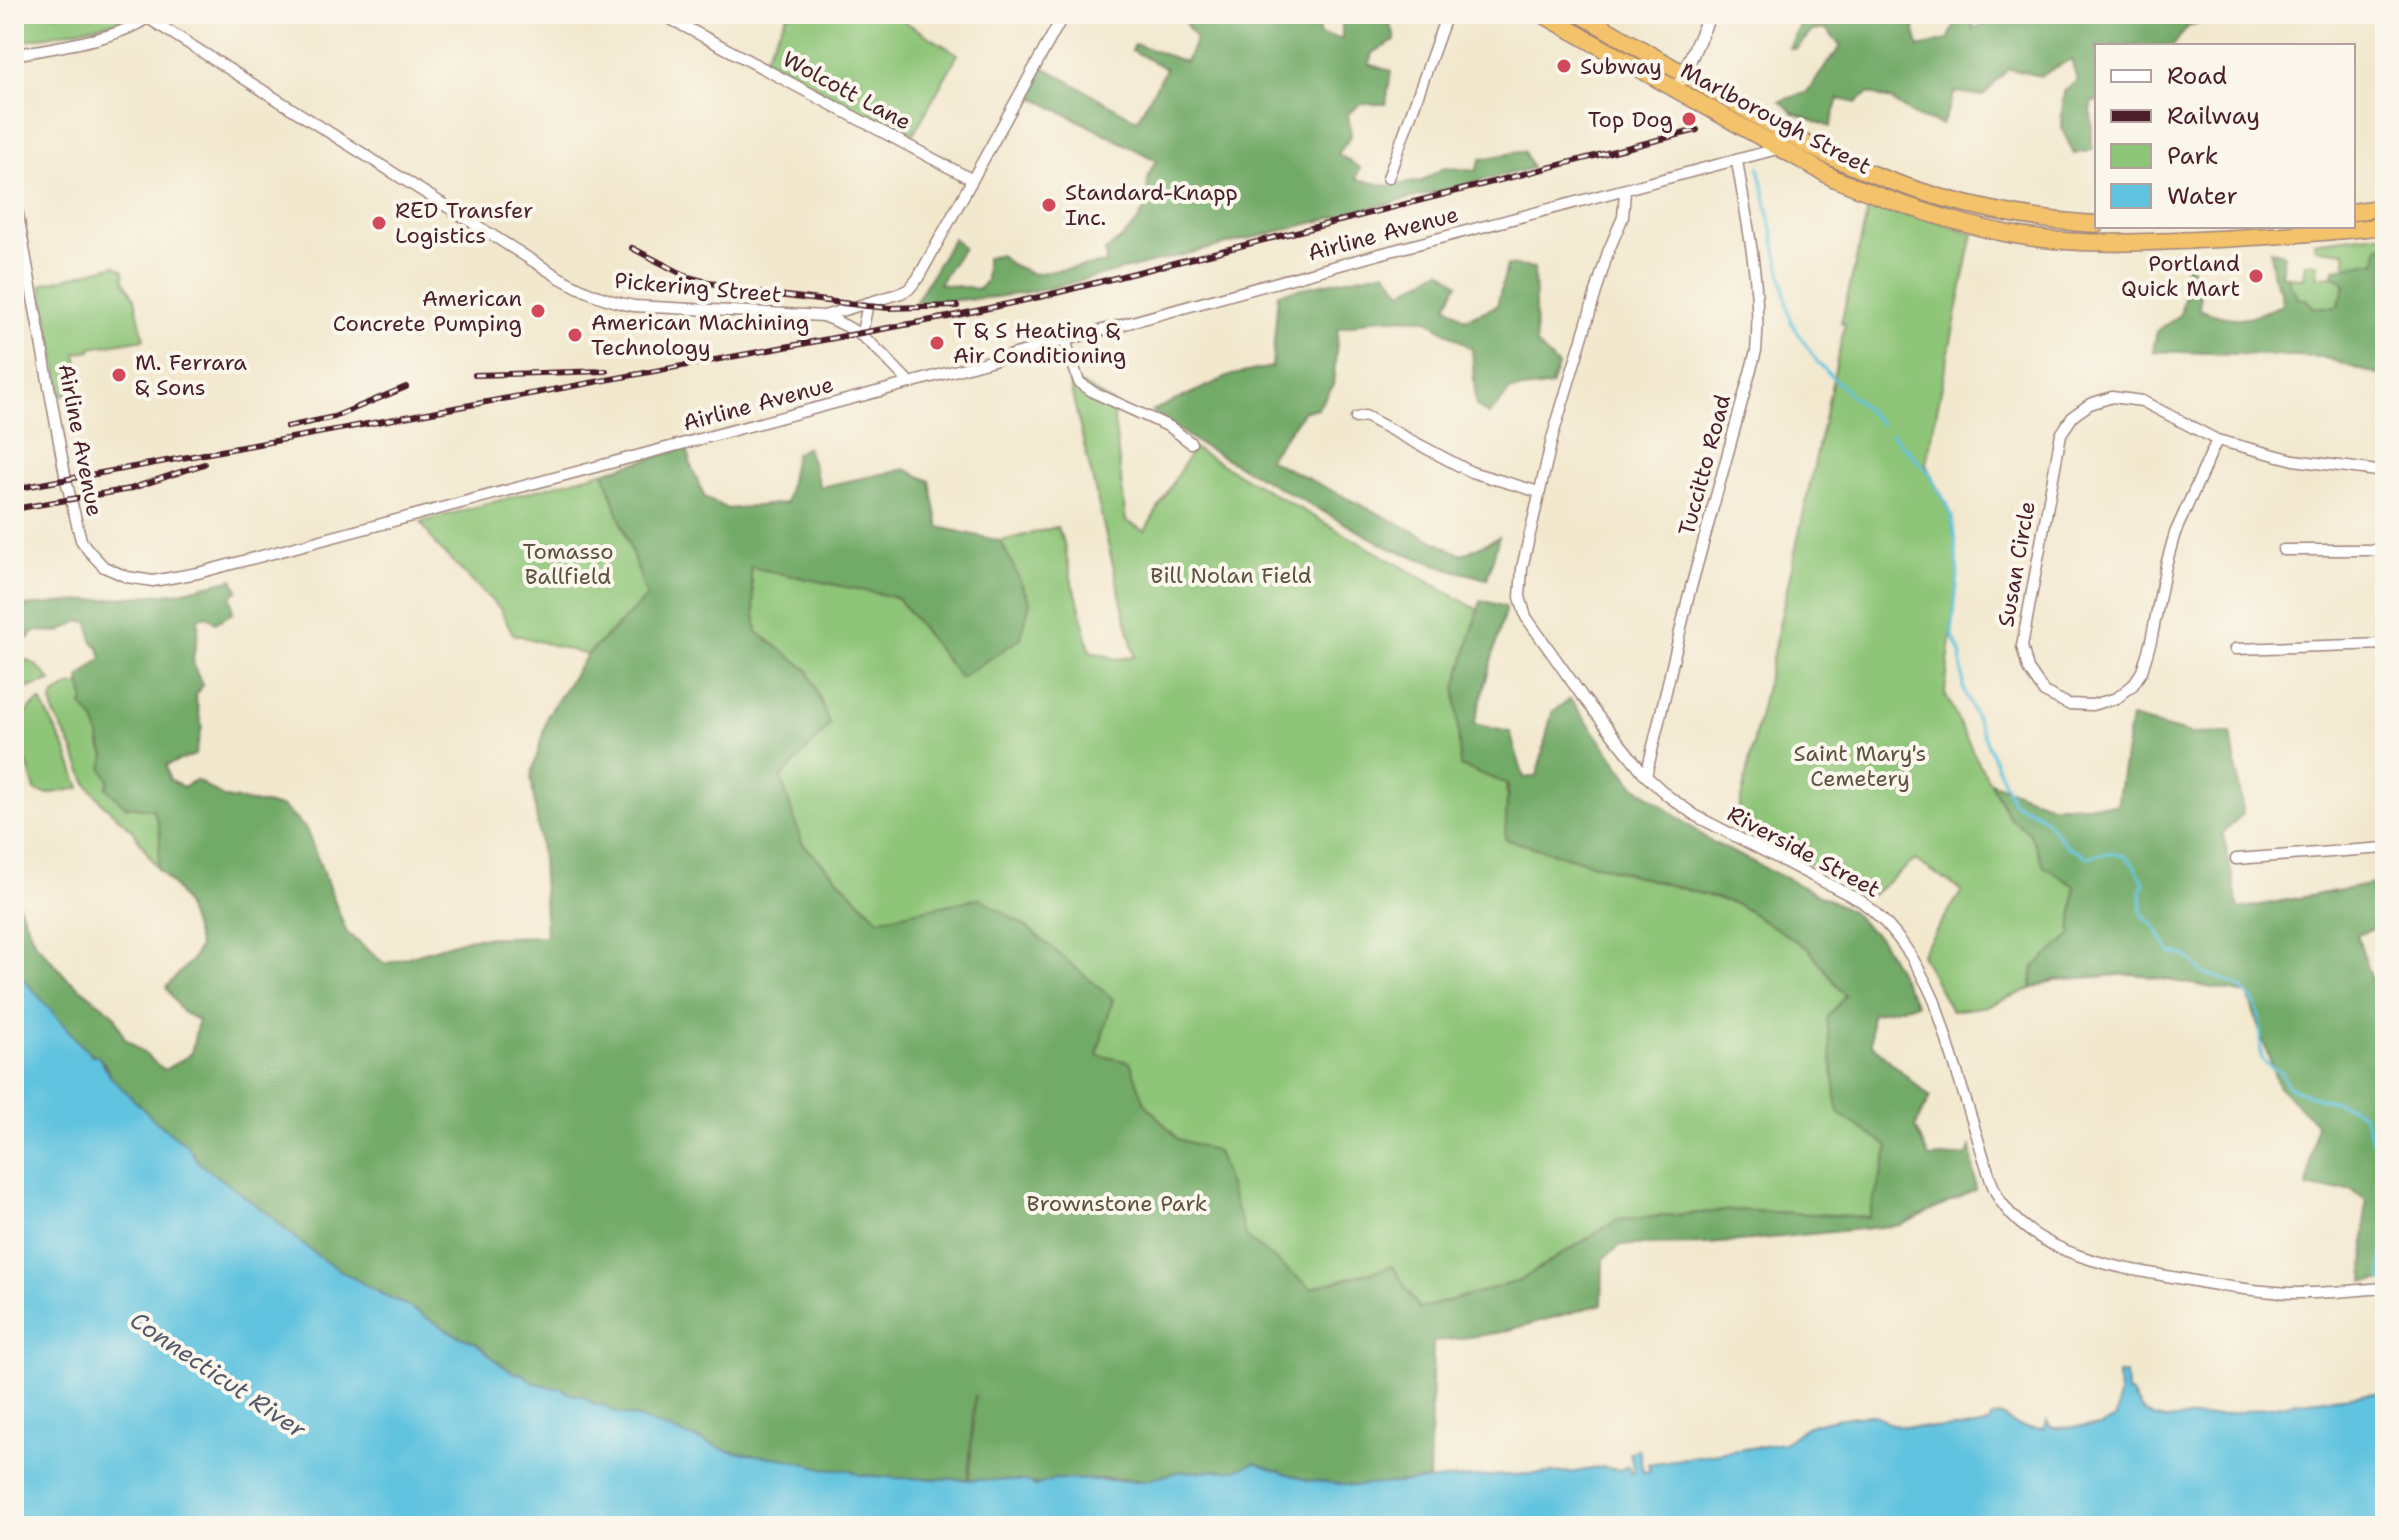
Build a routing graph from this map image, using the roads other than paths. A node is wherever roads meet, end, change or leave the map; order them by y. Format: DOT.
graph roads {
  1 [pos="661,14"];
  2 [pos="1064,14"];
  3 [pos="1447,14"];
  4 [pos="1542,14"];
  5 [pos="1580,14"];
  6 [pos="1710,14"];
  7 [pos="150,16"];
  8 [pos="14,55"];
  9 [pos="1684,74"];
  10 [pos="1675,90"];
  11 [pos="1788,134"];
  12 [pos="1780,150"];
  13 [pos="1737,161"];
  14 [pos="1388,178"];
  15 [pos="971,179"];
  16 [pos="1625,191"];
  17 [pos="14,193"];
  18 [pos="2385,207"];
  19 [pos="2355,212"];
  20 [pos="2095,224"];
  21 [pos="2385,226"];
  22 [pos="2348,228"];
  23 [pos="2355,228"];
  24 [pos="2292,231"];
  25 [pos="868,303"];
  26 [pos="824,316"];
  27 [pos="862,333"];
  28 [pos="1065,340"];
  29 [pos="910,383"];
  30 [pos="1356,418"];
  31 [pos="2217,440"];
  32 [pos="1191,443"];
  33 [pos="2385,472"];
  34 [pos="1539,492"];
  35 [pos="2283,550"];
  36 [pos="2385,550"];
  37 [pos="2385,644"];
  38 [pos="2235,649"];
  39 [pos="1646,776"];
  40 [pos="2385,848"];
  41 [pos="2236,859"];
  42 [pos="2385,1288"];
  1 -- 15 [label="street, Wolcott Lane"];
  2 -- 15 [label="street, Pickering Street"];
  3 -- 14 [label="street"];
  4 -- 10 [label="highway, Marlborough Street"];
  5 -- 9 [label="highway, Marlborough Street"];
  6 -- 9 [label="street"];
  7 -- 8 [label="street"];
  7 -- 26 [label="street, Pickering Street"];
  9 -- 10 [label="street"];
  9 -- 11 [label="highway, Marlborough Street"];
  10 -- 12 [label="highway, Marlborough Street"];
  11 -- 12 [label="street"];
  11 -- 20 [label="highway, Marlborough Street"];
  12 -- 13 [label="street, Airline Avenue"];
  12 -- 24 [label="highway, Marlborough Street"];
  13 -- 16 [label="street, Airline Avenue"];
  13 -- 39 [label="street, Tuccitto Road"];
  15 -- 25 [label="street, Pickering Street"];
  16 -- 28 [label="street, Airline Avenue"];
  16 -- 34 [label="street, Riverside Street"];
  17 -- 29 [label="street, Airline Avenue"];
  18 -- 19 [label="highway"];
  21 -- 23 [label="highway, Marlborough Street"];
  22 -- 24 [label="highway, Marlborough Street"];
  25 -- 26 [label="street, Pickering Street"];
  25 -- 27 [label="street"];
  26 -- 27 [label="street"];
  27 -- 29 [label="street"];
  28 -- 29 [label="street, Airline Avenue"];
  28 -- 32 [label="street"];
  30 -- 34 [label="street"];
  31 -- 31 [label="street, Susan Circle"];
  31 -- 33 [label="street"];
  34 -- 39 [label="street, Riverside Street"];
  35 -- 36 [label="street"];
  37 -- 38 [label="street"];
  39 -- 42 [label="street, Riverside Street"];
  40 -- 41 [label="street"];
}
